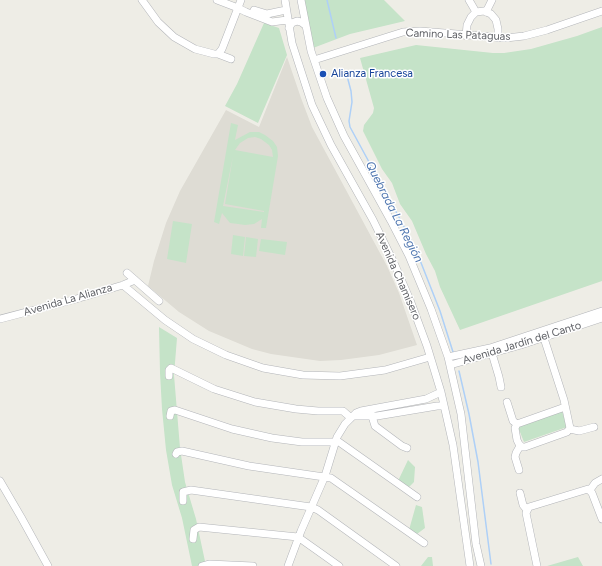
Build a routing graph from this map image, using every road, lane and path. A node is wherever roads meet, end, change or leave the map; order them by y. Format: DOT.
graph roads {
  1 [pos="142,0"];
  2 [pos="217,0"];
  3 [pos="241,0"];
  4 [pos="285,0"];
  5 [pos="301,0"];
  6 [pos="469,0"];
  7 [pos="492,0"];
  8 [pos="238,8"];
  9 [pos="286,10"];
  10 [pos="602,11"];
  11 [pos="476,12"];
  12 [pos="486,12"];
  13 [pos="288,24"];
  14 [pos="305,25"];
  15 [pos="466,36"];
  16 [pos="498,38"];
  17 [pos="218,54"];
  18 [pos="231,59"];
  19 [pos="314,60"];
  20 [pos="127,272"];
  21 [pos="135,280"];
  22 [pos="124,285"];
  23 [pos="159,301"];
  24 [pos="602,311"];
  25 [pos="594,317"];
  26 [pos="602,318"];
  27 [pos="0,319"];
  28 [pos="543,335"];
  29 [pos="491,351"];
  30 [pos="430,357"];
  31 [pos="448,357"];
  32 [pos="450,365"];
  33 [pos="169,376"];
  34 [pos="501,387"];
  35 [pos="441,392"];
  36 [pos="507,402"];
  37 [pos="444,406"];
  38 [pos="565,407"];
  39 [pos="371,412"];
  40 [pos="170,416"];
  41 [pos="352,417"];
  42 [pos="517,424"];
  43 [pos="594,427"];
  44 [pos="570,429"];
  45 [pos="463,432"];
  46 [pos="450,433"];
  47 [pos="336,442"];
  48 [pos="520,446"];
  49 [pos="407,448"];
  50 [pos="176,454"];
  51 [pos="519,470"];
  52 [pos="325,476"];
  53 [pos="602,479"];
  54 [pos="0,481"];
  55 [pos="590,490"];
  56 [pos="520,493"];
  57 [pos="417,497"];
  58 [pos="183,501"];
  59 [pos="311,507"];
  60 [pos="527,510"];
  61 [pos="602,519"];
  62 [pos="193,538"];
  63 [pos="298,538"];
  64 [pos="424,543"];
  65 [pos="48,566"];
  66 [pos="202,566"];
  67 [pos="253,566"];
  68 [pos="288,566"];
  69 [pos="339,566"];
  70 [pos="396,566"];
  71 [pos="470,566"];
  72 [pos="481,566"];
  73 [pos="536,566"];
  1 -- 17 [label="street"];
  2 -- 8 [label="street"];
  3 -- 8 [label="street"];
  4 -- 9 [label="street, Avenida Chamisero"];
  5 -- 14 [label="street, Avenida Chamisero"];
  6 -- 11 [label="street"];
  7 -- 12 [label="street"];
  8 -- 9 [label="street"];
  8 -- 13 [label="street"];
  8 -- 17 [label="street"];
  9 -- 13 [label="street, Avenida Chamisero"];
  10 -- 16 [label="street, Camino Las Pataguas"];
  11 -- 12 [label="street"];
  11 -- 15 [label="street"];
  12 -- 16 [label="street"];
  13 -- 14 [label="street"];
  13 -- 30 [label="street, Avenida Chamisero"];
  14 -- 19 [label="street, Avenida Chamisero"];
  15 -- 16 [label="street, Camino Las Pataguas"];
  15 -- 19 [label="street, Camino Las Pataguas"];
  17 -- 18 [label="street"];
  19 -- 31 [label="street, Avenida Chamisero"];
  20 -- 21 [label="street"];
  21 -- 22 [label="street, Avenida La Alianza"];
  21 -- 23 [label="street"];
  22 -- 27 [label="street, Avenida La Alianza"];
  22 -- 30 [label="street"];
  24 -- 25 [label="street, Avenida Jardín del Canto"];
  25 -- 26 [label="street, Avenida Jardín del Canto"];
  25 -- 28 [label="street, Avenida Jardín del Canto"];
  28 -- 29 [label="street, Avenida Jardín del Canto"];
  28 -- 38 [label="street"];
  29 -- 31 [label="street, Avenida Jardín del Canto"];
  29 -- 32 [label="street, Avenida Jardín del Canto"];
  29 -- 34 [label="street"];
  30 -- 35 [label="street, Avenida Chamisero"];
  31 -- 32 [label="street, Avenida Chamisero"];
  32 -- 45 [label="street, Avenida Chamisero"];
  33 -- 41 [label="street"];
  35 -- 37 [label="street, Avenida Chamisero"];
  35 -- 39 [label="street"];
  36 -- 42 [label="street"];
  37 -- 39 [label="street"];
  37 -- 46 [label="street, Avenida Chamisero"];
  38 -- 42 [label="street"];
  38 -- 44 [label="street"];
  39 -- 41 [label="street"];
  39 -- 49 [label="street"];
  40 -- 47 [label="street"];
  41 -- 47 [label="street"];
  42 -- 48 [label="street"];
  43 -- 44 [label="street"];
  44 -- 48 [label="street"];
  45 -- 46 [label="street"];
  45 -- 72 [label="street, Avenida Chamisero"];
  46 -- 71 [label="street, Avenida Chamisero"];
  47 -- 52 [label="street"];
  47 -- 57 [label="street"];
  48 -- 51 [label="street"];
  50 -- 52 [label="street"];
  52 -- 59 [label="street"];
  52 -- 64 [label="street"];
  53 -- 55 [label="street"];
  54 -- 65 [label="street"];
  55 -- 60 [label="street"];
  55 -- 61 [label="street"];
  56 -- 60 [label="street"];
  58 -- 59 [label="street"];
  59 -- 63 [label="street"];
  59 -- 70 [label="street"];
  60 -- 73 [label="street"];
  62 -- 63 [label="street"];
  63 -- 68 [label="street"];
  63 -- 69 [label="street"];
  66 -- 67 [label="street"];
}
